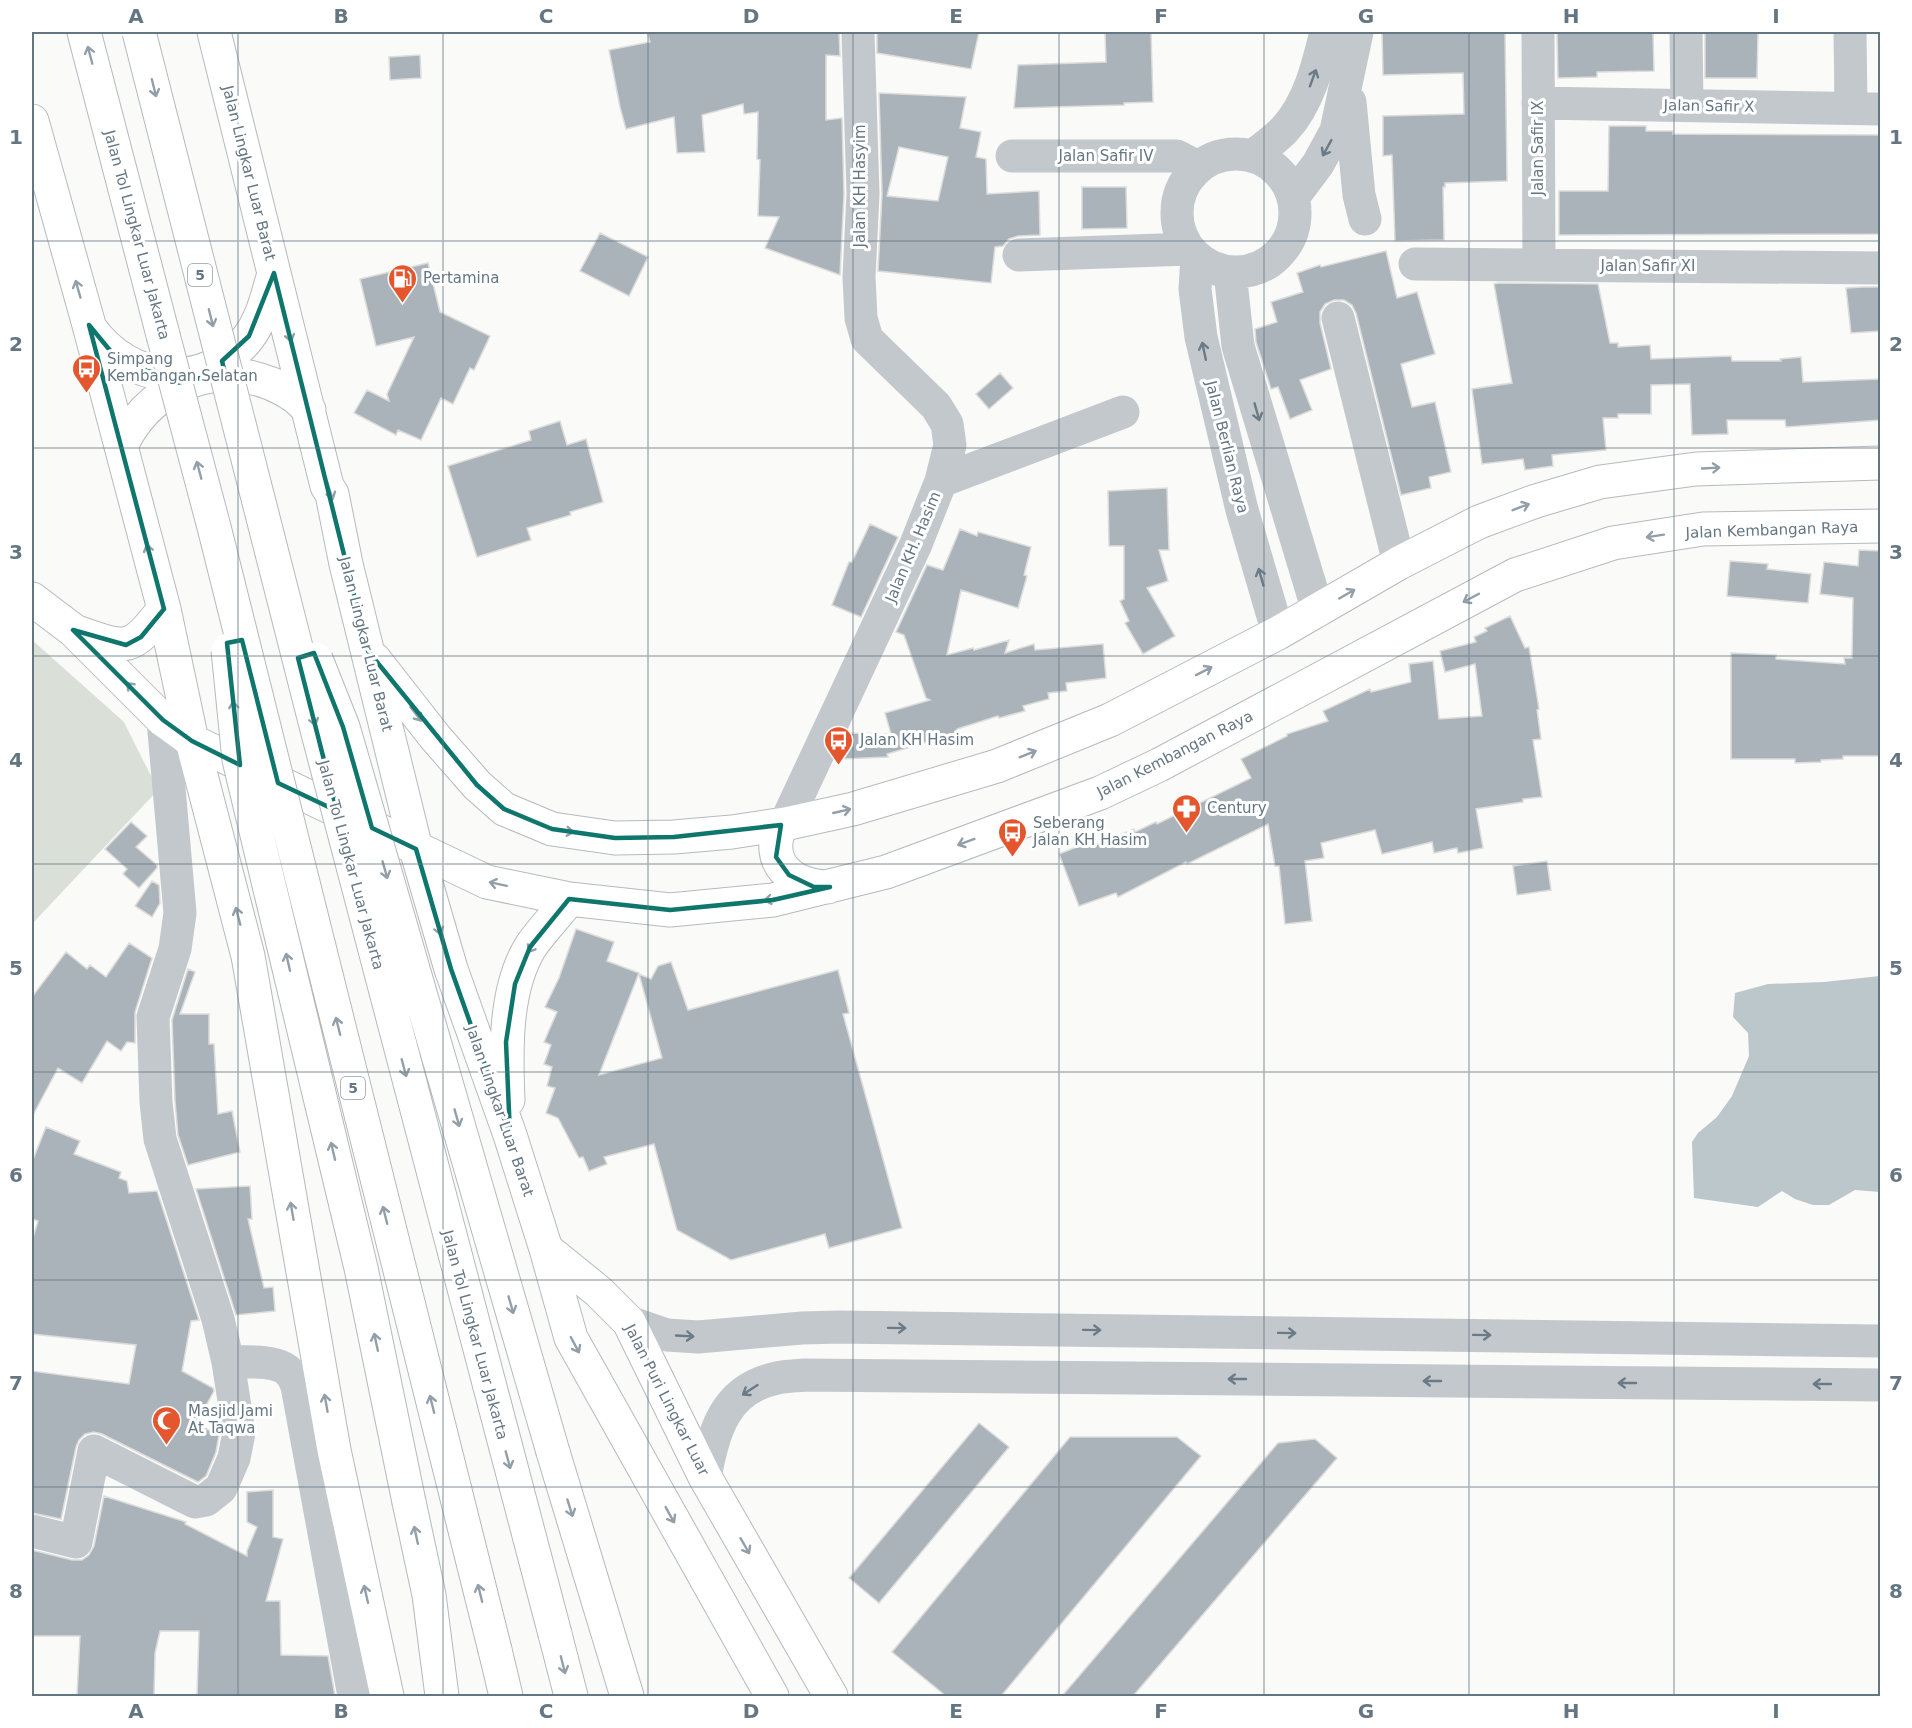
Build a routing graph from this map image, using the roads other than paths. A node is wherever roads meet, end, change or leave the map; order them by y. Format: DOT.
graph roads {
  1 [pos="84,32"];
  2 [pos="140,32"];
  3 [pos="214,32"];
  4 [pos="858,32"];
  5 [pos="1326,32"];
  6 [pos="1357,32"];
  7 [pos="1538,32"];
  8 [pos="1686,32"];
  9 [pos="1850,32"];
  10 [pos="1348,76"];
  11 [pos="1538,103"];
  12 [pos="1687,105"];
  13 [pos="1866,108"];
  14 [pos="32,121"];
  15 [pos="1012,156"];
  16 [pos="1253,156"];
  17 [pos="1198,167"];
  18 [pos="1294,196"];
  19 [pos="1365,219"];
  20 [pos="1193,253"];
  21 [pos="1019,255"];
  22 [pos="1415,264"];
  23 [pos="1539,265"];
  24 [pos="1881,268"];
  25 [pos="1230,272"];
  26 [pos="274,273"];
  27 [pos="1338,318"];
  28 [pos="88,325"];
  29 [pos="867,339"];
  30 [pos="110,406"];
  31 [pos="1123,412"];
  32 [pos="312,422"];
  33 [pos="1881,464"];
  34 [pos="128,472"];
  35 [pos="941,481"];
  36 [pos="261,518"];
  37 [pos="1881,526"];
  38 [pos="214,527"];
  39 [pos="1400,563"];
  40 [pos="32,599"];
  41 [pos="164,609"];
  42 [pos="1318,611"];
  43 [pos="73,630"];
  44 [pos="1278,633"];
  45 [pos="368,651"];
  46 [pos="163,720"];
  47 [pos="192,741"];
  48 [pos="398,776"];
  49 [pos="355,820"];
  50 [pos="783,824"];
  51 [pos="416,849"];
  52 [pos="830,887"];
  53 [pos="569,899"];
  54 [pos="510,1135"];
  55 [pos="546,1249"];
  56 [pos="628,1322"];
  57 [pos="1537,1336"];
  58 [pos="1881,1341"];
  59 [pos="228,1362"];
  60 [pos="1536,1382"];
  61 [pos="1881,1385"];
  62 [pos="705,1477"];
  63 [pos="32,1531"];
  64 [pos="354,1696"];
  65 [pos="387,1696"];
  66 [pos="442,1696"];
  67 [pos="506,1696"];
  68 [pos="571,1696"];
  69 [pos="627,1696"];
  70 [pos="772,1696"];
  71 [pos="831,1696"];
  38 -- 1 [label="main road, Jalan Tol Lingkar Luar Jakarta / 5, one-way, bridge"];
  2 -- 36 [label="main road, Jalan Tol Lingkar Luar Jakarta / 5, one-way, bridge"];
  3 -- 26 [label="main road, Jalan Lingkar Luar Barat"];
  4 -- 29 [label="street, Jalan KH Hasyim"];
  16 -- 5 [label="street, one-way"];
  6 -- 10 [label="street"];
  7 -- 11 [label="street, Jalan Safir IX"];
  8 -- 12 [label="street"];
  9 -- 13 [label="street"];
  10 -- 18 [label="street, one-way"];
  10 -- 19 [label="street"];
  11 -- 12 [label="street, Jalan Safir X"];
  11 -- 23 [label="street, Jalan Safir IX"];
  12 -- 13 [label="street, Jalan Safir X"];
  28 -- 14 [label="main road, one-way"];
  15 -- 17 [label="street, Jalan Safir IV"];
  16 -- 17 [label="street"];
  16 -- 18 [label="street"];
  17 -- 20 [label="street"];
  18 -- 25 [label="street"];
  20 -- 21 [label="street"];
  20 -- 25 [label="street"];
  44 -- 20 [label="street, Jalan Berlian Raya, one-way"];
  22 -- 23 [label="street, Jalan Safir XI"];
  23 -- 24 [label="street, Jalan Safir XI"];
  25 -- 42 [label="street, one-way"];
  26 -- 28 [label="main road"];
  26 -- 32 [label="main road, Jalan Lingkar Luar Barat, one-way"];
  27 -- 39 [label="street"];
  28 -- 30 [label="main road"];
  29 -- 35 [label="street, Jalan KH. Hasim"];
  30 -- 32 [label="main road"];
  30 -- 34 [label="main road"];
  31 -- 35 [label="street"];
  32 -- 34 [label="main road"];
  32 -- 45 [label="main road, Jalan Lingkar Luar Barat, one-way"];
  39 -- 33 [label="main road, one-way"];
  41 -- 34 [label="main road, one-way"];
  35 -- 50 [label="street, Jalan KH. Hasim"];
  36 -- 68 [label="main road, Jalan Tol Lingkar Luar Jakarta / 5, one-way, bridge"];
  36 -- 69 [label="main road, one-way, bridge"];
  37 -- 52 [label="main road, Jalan Kembangan Raya, one-way"];
  66 -- 38 [label="main road, one-way, bridge"];
  67 -- 38 [label="main road, Jalan Tol Lingkar Luar Jakarta / 5, one-way, bridge"];
  42 -- 39 [label="main road, one-way"];
  40 -- 43 [label="main road"];
  41 -- 43 [label="main road"];
  41 -- 47 [label="main road"];
  42 -- 44 [label="main road"];
  46 -- 43 [label="main road, Jalan Kembangan Raya, one-way"];
  50 -- 44 [label="main road, one-way"];
  45 -- 48 [label="main road, Jalan Lingkar Luar Barat"];
  45 -- 50 [label="main road, one-way"];
  46 -- 47 [label="main road, Jalan Kembangan Raya"];
  46 -- 59 [label="street"];
  47 -- 49 [label="main road, Jalan Kembangan Raya"];
  65 -- 47 [label="main road, one-way"];
  48 -- 49 [label="main road"];
  48 -- 51 [label="main road, Jalan Lingkar Luar Barat"];
  49 -- 51 [label="main road, Jalan Kembangan Raya"];
  50 -- 52 [label="main road"];
  53 -- 51 [label="main road, Jalan Kembangan Raya, one-way"];
  51 -- 54 [label="main road, Jalan Lingkar Luar Barat, one-way"];
  52 -- 53 [label="main road, Jalan Kembangan Raya, one-way"];
  53 -- 54 [label="main road, one-way"];
  54 -- 55 [label="main road, Jalan Lingkar Luar Barat"];
  55 -- 56 [label="main road, Jalan Puri Lingkar Luar"];
  55 -- 70 [label="main road, one-way"];
  56 -- 57 [label="street, one-way"];
  56 -- 62 [label="main road, Jalan Puri Lingkar Luar"];
  57 -- 58 [label="street"];
  57 -- 60 [label="street"];
  59 -- 63 [label="street"];
  59 -- 64 [label="street"];
  61 -- 60 [label="street, one-way"];
  60 -- 62 [label="street, one-way"];
  62 -- 71 [label="main road, Jalan Puri Lingkar Luar, one-way"];
}
